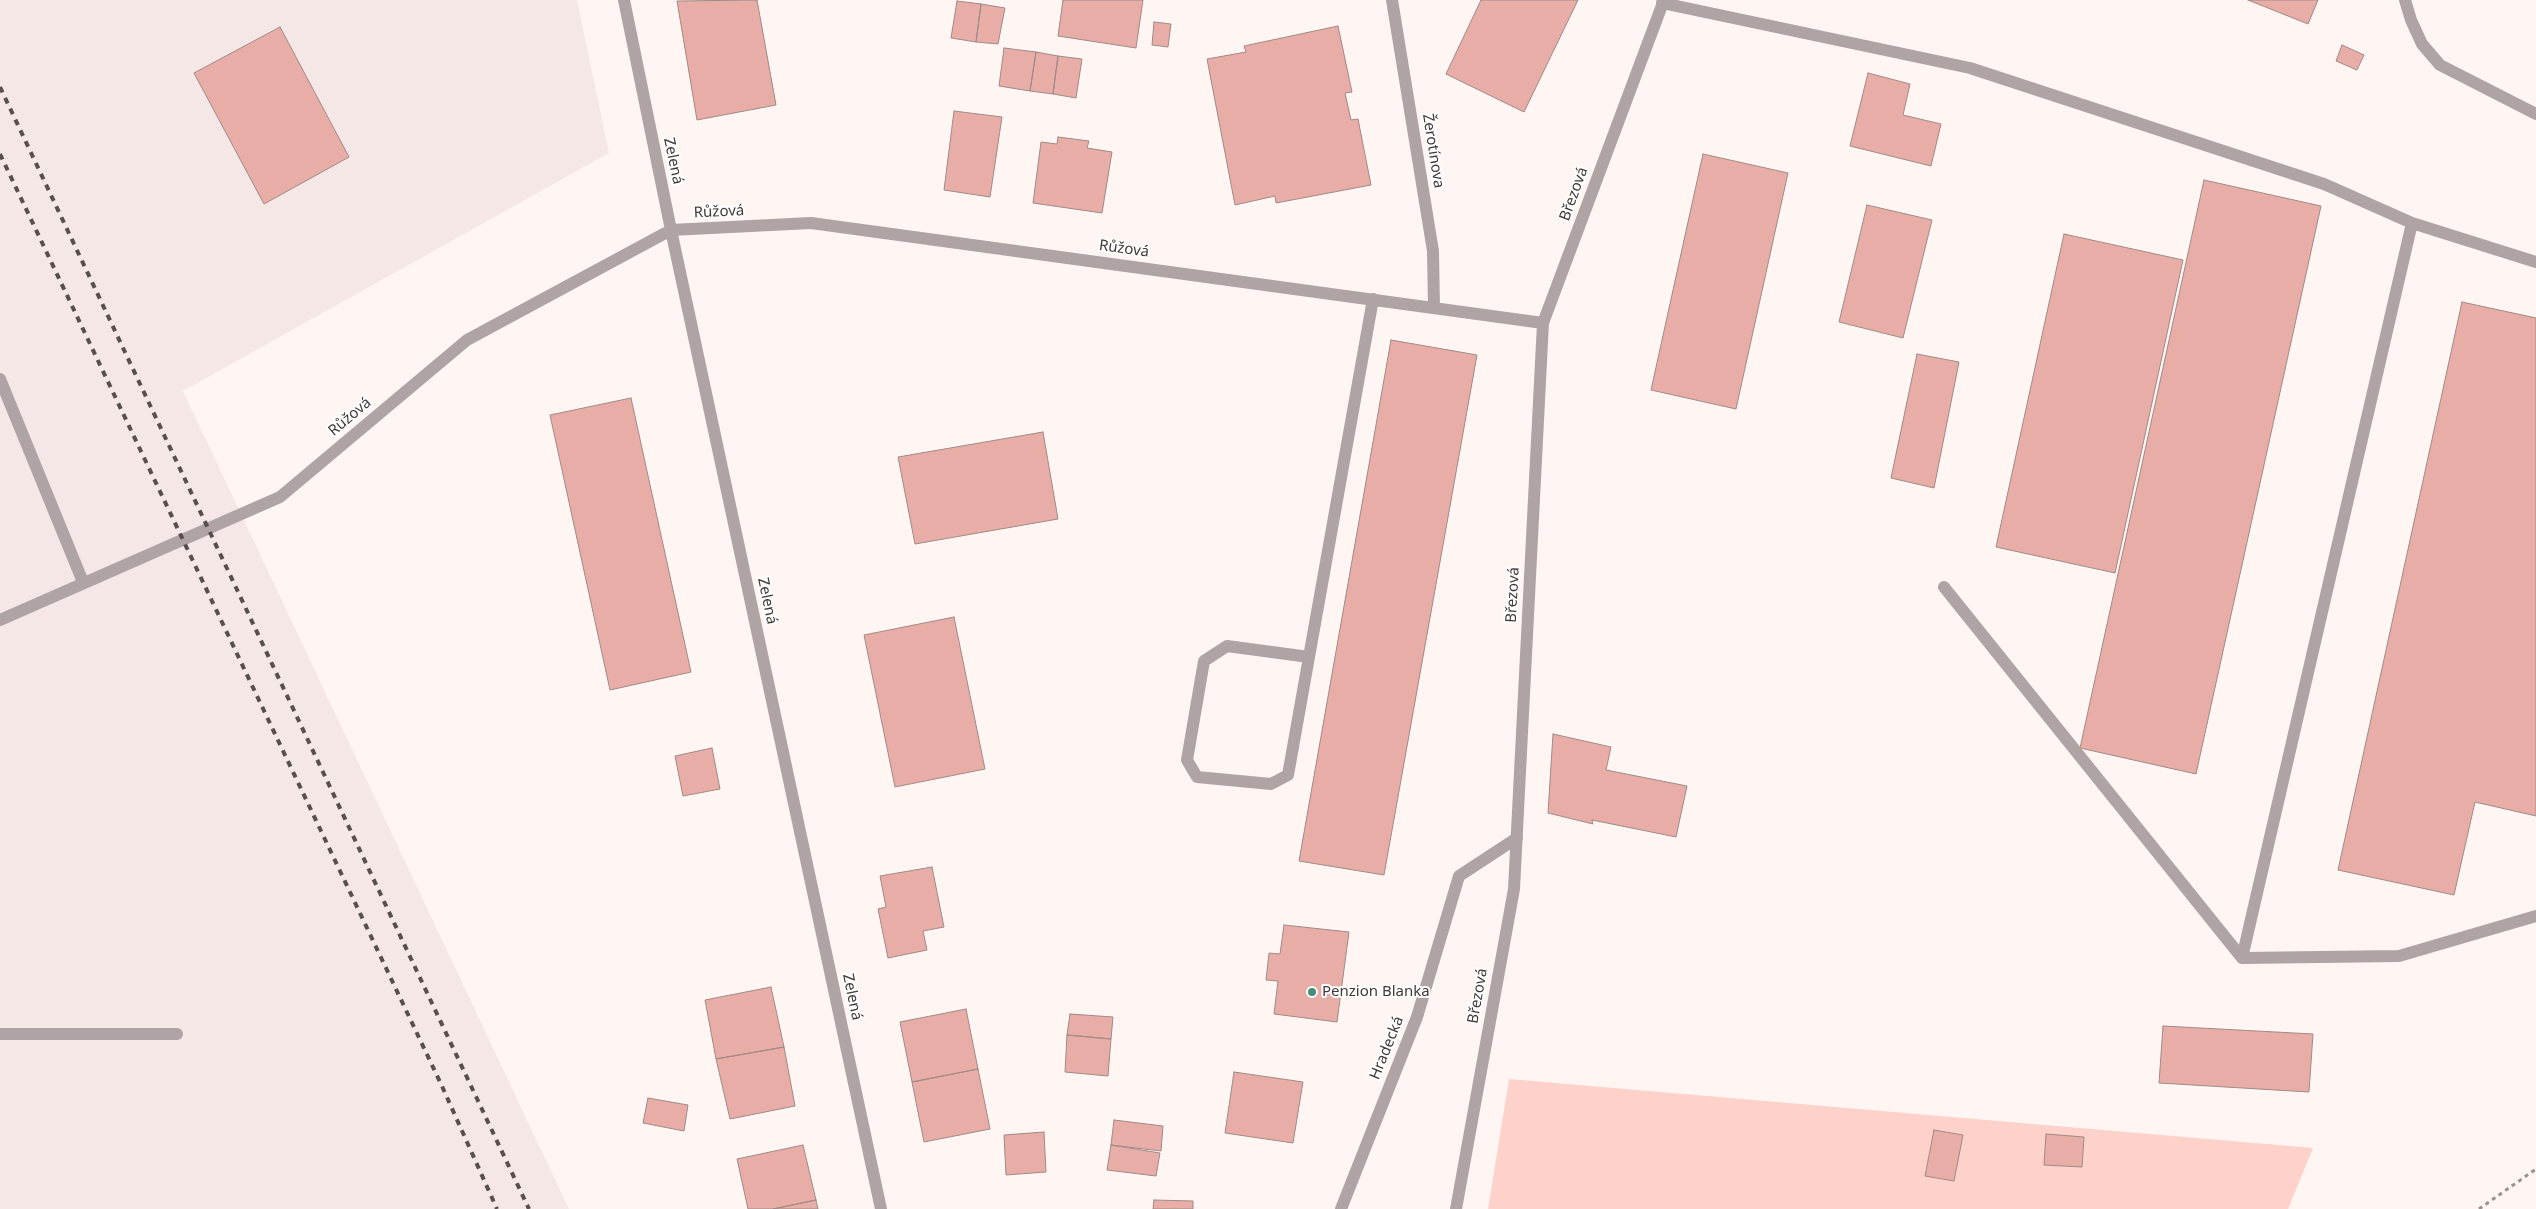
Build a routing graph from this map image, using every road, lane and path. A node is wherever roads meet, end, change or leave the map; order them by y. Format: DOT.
graph roads {
  1 [pos="624,0"];
  2 [pos="1392,0"];
  3 [pos="2405,0"];
  4 [pos="1663,2"];
  5 [pos="2536,114"];
  6 [pos="2412,223"];
  7 [pos="671,230"];
  8 [pos="2536,262"];
  9 [pos="1373,299"];
  10 [pos="1434,307"];
  11 [pos="1543,324"];
  12 [pos="0,378"];
  13 [pos="83,582"];
  14 [pos="1944,587"];
  15 [pos="0,620"];
  16 [pos="1309,658"];
  17 [pos="1517,838"];
  18 [pos="2536,916"];
  19 [pos="2242,958"];
  20 [pos="0,1034"];
  21 [pos="176,1034"];
  22 [pos="2536,1169"];
  23 [pos="881,1209"];
  24 [pos="1341,1209"];
  25 [pos="1456,1209"];
  26 [pos="2479,1209"];
  1 -- 7 [label="street, Zelená"];
  2 -- 10 [label="street, Žerotínova"];
  3 -- 5 [label="street"];
  4 -- 6 [label="street"];
  4 -- 11 [label="street, Březová"];
  6 -- 8 [label="street"];
  6 -- 19 [label="street"];
  7 -- 9 [label="street, Růžová"];
  7 -- 13 [label="street, Růžová"];
  7 -- 23 [label="street, Zelená"];
  9 -- 10 [label="street, Růžová"];
  9 -- 16 [label="street"];
  10 -- 11 [label="street, Růžová"];
  11 -- 17 [label="street, Březová"];
  12 -- 13 [label="street"];
  13 -- 15 [label="street, Růžová"];
  14 -- 19 [label="street"];
  16 -- 16 [label="street"];
  17 -- 24 [label="street, Hradecká"];
  17 -- 25 [label="street, Březová"];
  18 -- 19 [label="street"];
  20 -- 21 [label="street"];
  22 -- 26 [label="path"];
}
